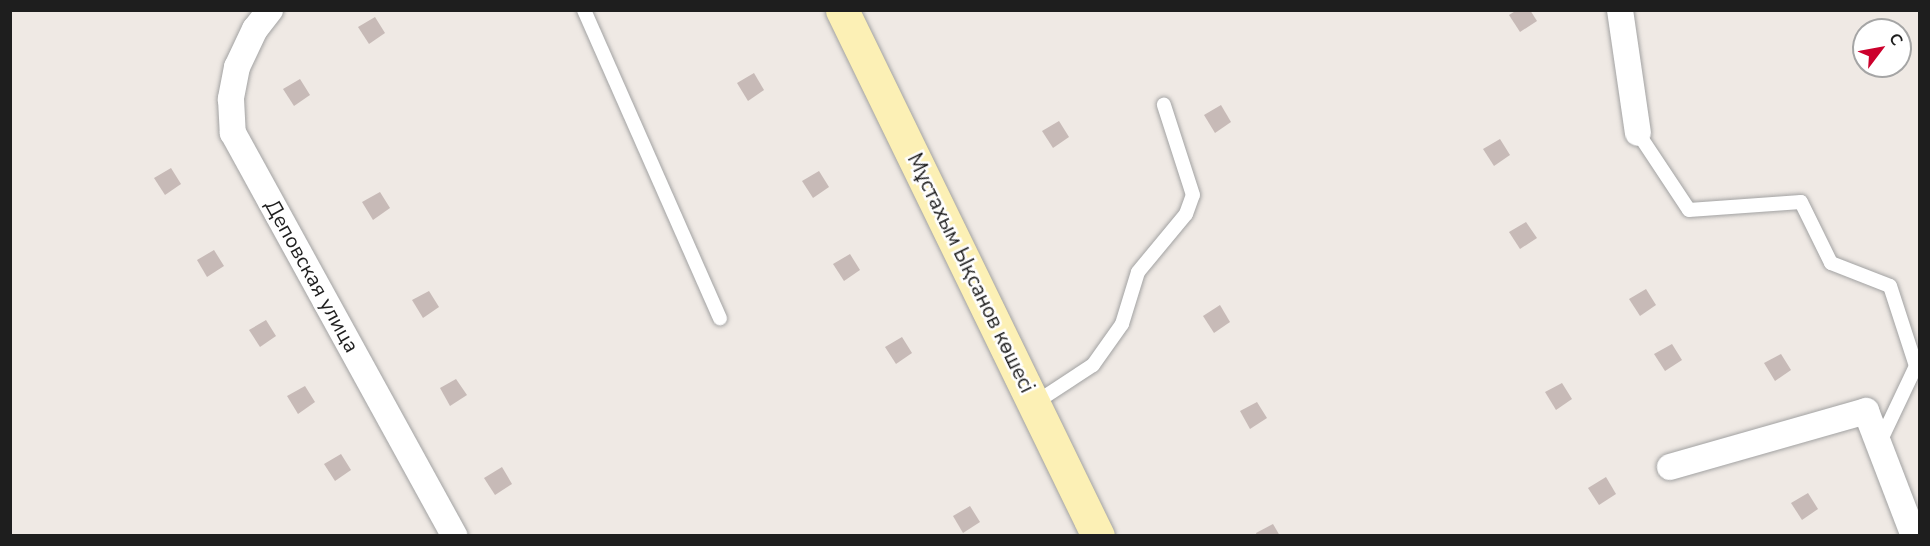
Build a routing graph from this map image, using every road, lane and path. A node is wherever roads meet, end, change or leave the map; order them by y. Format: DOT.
graph roads {
  1 [pos="270,10"];
  2 [pos="584,10"];
  3 [pos="842,10"];
  4 [pos="1620,10"];
  5 [pos="1164,105"];
  6 [pos="1638,133"];
  7 [pos="720,318"];
  8 [pos="1035,403"];
  9 [pos="1879,444"];
  10 [pos="1670,467"];
  11 [pos="455,536"];
  12 [pos="1098,536"];
  13 [pos="1914,536"];
  1 -- 11 [label="street, Деповская улица"];
  2 -- 7 [label="lane"];
  3 -- 8 [label="main road, Мұстахым Ықсанов көшесі"];
  4 -- 6 [label="street"];
  5 -- 8 [label="lane"];
  6 -- 9 [label="lane"];
  8 -- 12 [label="main road, Мұстахым Ықсанов көшесі"];
  9 -- 10 [label="street"];
  9 -- 13 [label="street"];
}
